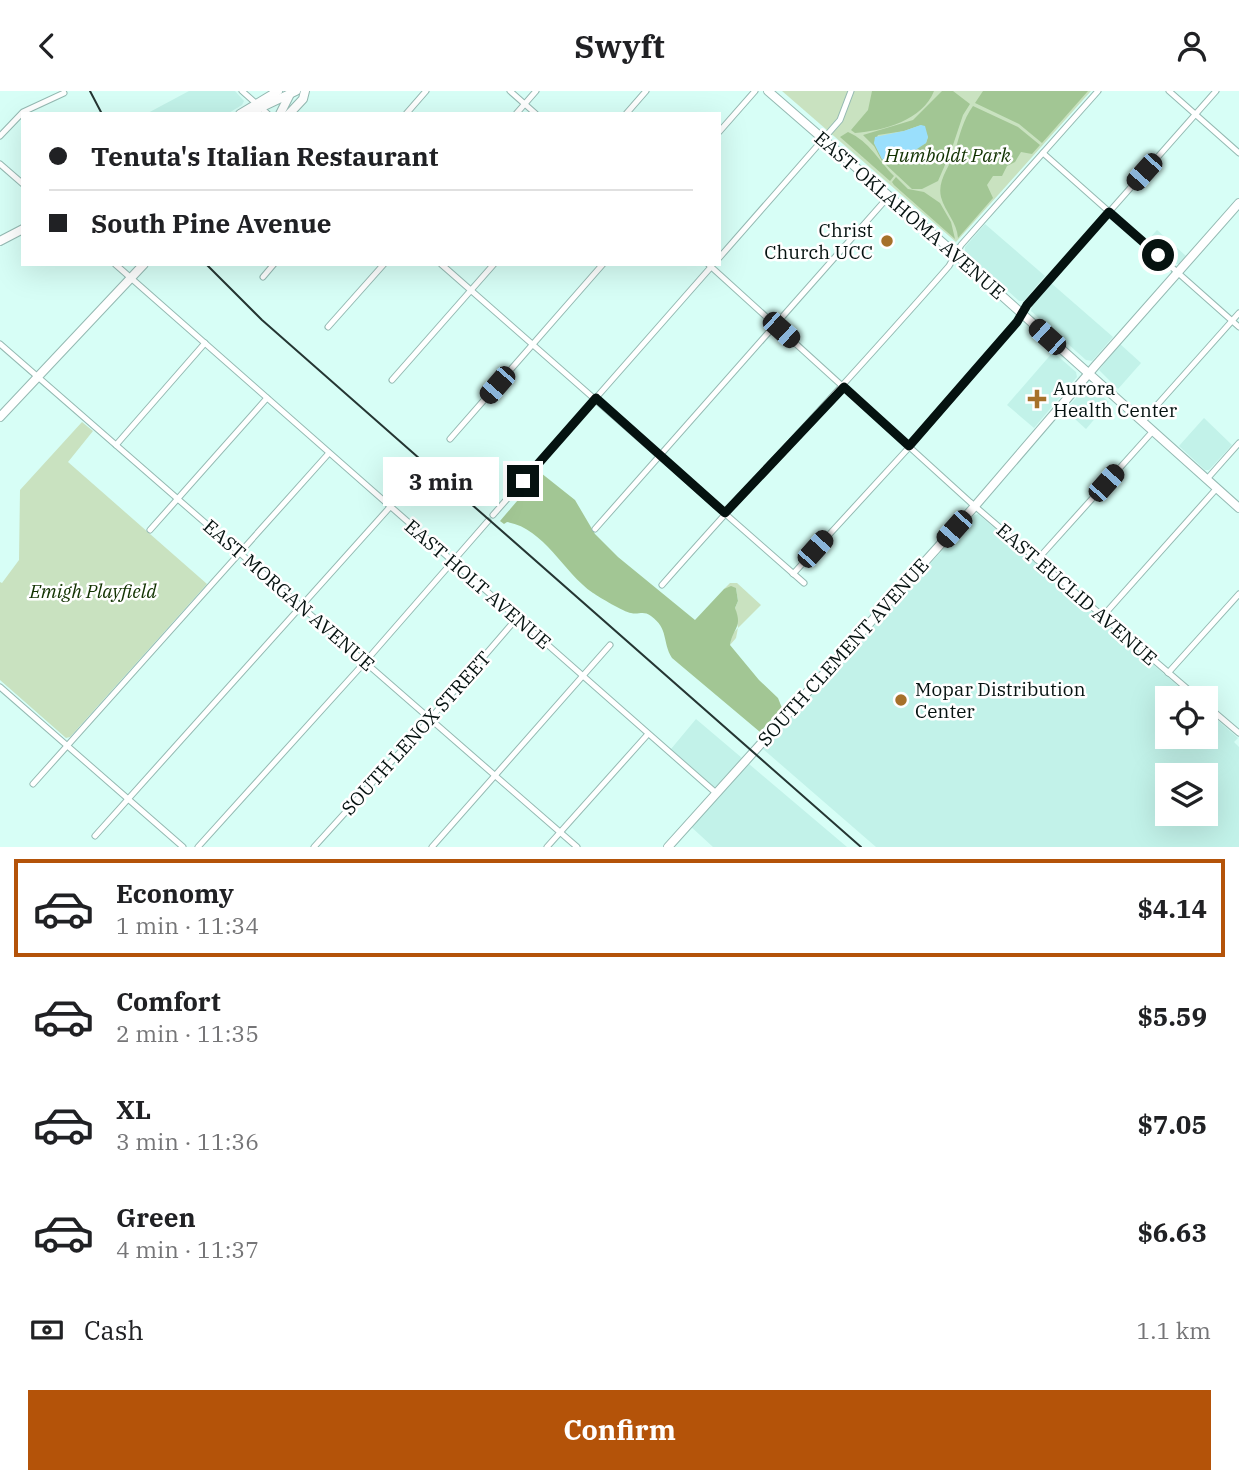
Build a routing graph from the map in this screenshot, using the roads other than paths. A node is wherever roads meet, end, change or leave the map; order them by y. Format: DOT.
graph roads {
  1 [pos="242,91"];
  2 [pos="278,91"];
  3 [pos="305,91"];
  4 [pos="426,91"];
  5 [pos="510,91"];
  6 [pos="536,91"];
  7 [pos="646,91"];
  8 [pos="755,91"];
  9 [pos="768,91"];
  10 [pos="851,91"];
  11 [pos="1098,91"];
  12 [pos="1169,91"];
  13 [pos="1216,91"];
  14 [pos="292,92"];
  15 [pos="64,93"];
  16 [pos="525,104"];
  17 [pos="262,108"];
  18 [pos="23,112"];
  19 [pos="281,112"];
  20 [pos="291,112"];
  21 [pos="408,112"];
  22 [pos="518,112"];
  23 [pos="534,112"];
  24 [pos="628,112"];
  25 [pos="21,114"];
  26 [pos="1195,114"];
  27 [pos="721,130"];
  28 [pos="0,136"];
  29 [pos="824,139"];
  30 [pos="1043,153"];
  31 [pos="1239,153"];
  32 [pos="0,164"];
  33 [pos="21,182"];
  34 [pos="889,196"];
  35 [pos="1239,203"];
  36 [pos="1109,212"];
  37 [pos="21,230"];
  38 [pos="0,241"];
  39 [pos="955,254"];
  40 [pos="721,256"];
  41 [pos="117,266"];
  42 [pos="142,266"];
  43 [pos="272,266"];
  44 [pos="382,266"];
  45 [pos="443,266"];
  46 [pos="492,266"];
  47 [pos="601,266"];
  48 [pos="710,266"];
  49 [pos="712,266"];
  50 [pos="1177,273"];
  51 [pos="263,277"];
  52 [pos="130,278"];
  53 [pos="471,290"];
  54 [pos="1239,313"];
  55 [pos="1022,314"];
  56 [pos="1232,321"];
  57 [pos="776,325"];
  58 [pos="328,327"];
  59 [pos="1239,327"];
  60 [pos="205,343"];
  61 [pos="0,344"];
  62 [pos="533,344"];
  63 [pos="1088,374"];
  64 [pos="37,376"];
  65 [pos="392,380"];
  66 [pos="844,387"];
  67 [pos="267,398"];
  68 [pos="596,398"];
  69 [pos="0,417"];
  70 [pos="1142,422"];
  71 [pos="1153,431"];
  72 [pos="450,439"];
  73 [pos="1239,443"];
  74 [pos="116,445"];
  75 [pos="909,446"];
  76 [pos="329,453"];
  77 [pos="661,456"];
  78 [pos="1207,479"];
  79 [pos="1217,488"];
  80 [pos="178,499"];
  81 [pos="975,506"];
  82 [pos="390,507"];
  83 [pos="1239,508"];
  84 [pos="725,513"];
  85 [pos="494,515"];
  86 [pos="488,521"];
  87 [pos="595,529"];
  88 [pos="150,530"];
  89 [pos="240,553"];
  90 [pos="1037,560"];
  91 [pos="453,562"];
  92 [pos="793,574"];
  93 [pos="804,583"];
  94 [pos="662,585"];
  95 [pos="1239,594"];
  96 [pos="302,607"];
  97 [pos="1103,616"];
  98 [pos="517,618"];
  99 [pos="610,645"];
  100 [pos="365,662"];
  101 [pos="1168,673"];
  102 [pos="583,676"];
  103 [pos="1184,686"];
  104 [pos="0,687"];
  105 [pos="6,692"];
  106 [pos="0,698"];
  107 [pos="1218,715"];
  108 [pos="430,719"];
  109 [pos="648,733"];
  110 [pos="1239,733"];
  111 [pos="68,745"];
  112 [pos="496,776"];
  113 [pos="33,784"];
  114 [pos="716,793"];
  115 [pos="129,799"];
  116 [pos="560,832"];
  117 [pos="95,837"];
  118 [pos="183,847"];
  119 [pos="198,847"];
  120 [pos="314,847"];
  121 [pos="432,847"];
  122 [pos="547,847"];
  123 [pos="577,847"];
  124 [pos="668,847"];
  1 -- 17 [label="street"];
  2 -- 17 [label="street"];
  3 -- 20 [label="street"];
  4 -- 21 [label="street"];
  5 -- 16 [label="street"];
  6 -- 16 [label="street"];
  7 -- 24 [label="street"];
  8 -- 27 [label="street"];
  9 -- 29 [label="street, EAST OKLAHOMA AVENUE"];
  10 -- 29 [label="street"];
  11 -- 30 [label="street"];
  12 -- 26 [label="street"];
  13 -- 26 [label="street"];
  14 -- 17 [label="street"];
  14 -- 19 [label="street"];
  15 -- 18 [label="street"];
  16 -- 22 [label="street"];
  16 -- 23 [label="street"];
  25 -- 28 [label="street"];
  26 -- 31 [label="street"];
  26 -- 36 [label="street"];
  29 -- 34 [label="street, EAST OKLAHOMA AVENUE"];
  29 -- 40 [label="street"];
  30 -- 36 [label="street"];
  30 -- 39 [label="street"];
  32 -- 33 [label="street"];
  34 -- 39 [label="street, EAST OKLAHOMA AVENUE"];
  34 -- 57 [label="street"];
  35 -- 50 [label="street, SOUTH CLEMENT AVENUE"];
  36 -- 50 [label="street"];
  36 -- 55 [label="street"];
  37 -- 38 [label="street"];
  39 -- 55 [label="street, EAST OKLAHOMA AVENUE"];
  39 -- 66 [label="street"];
  41 -- 52 [label="street, EAST HOLT AVENUE"];
  42 -- 52 [label="street"];
  43 -- 51 [label="street"];
  44 -- 58 [label="street"];
  45 -- 53 [label="street"];
  46 -- 53 [label="street"];
  47 -- 62 [label="street"];
  48 -- 68 [label="street"];
  49 -- 57 [label="street, EAST EUCLID AVENUE"];
  50 -- 56 [label="street"];
  50 -- 63 [label="street, SOUTH CLEMENT AVENUE"];
  52 -- 60 [label="street, EAST HOLT AVENUE"];
  52 -- 64 [label="street"];
  53 -- 62 [label="street"];
  53 -- 65 [label="street"];
  54 -- 56 [label="street"];
  55 -- 63 [label="street, EAST OKLAHOMA AVENUE"];
  55 -- 75 [label="street"];
  56 -- 59 [label="street"];
  56 -- 70 [label="street"];
  57 -- 66 [label="street, EAST EUCLID AVENUE"];
  57 -- 77 [label="street"];
  60 -- 67 [label="street, EAST HOLT AVENUE"];
  60 -- 74 [label="street"];
  61 -- 64 [label="street, EAST MORGAN AVENUE"];
  62 -- 68 [label="street"];
  62 -- 72 [label="street"];
  63 -- 70 [label="street, EAST OKLAHOMA AVENUE"];
  63 -- 81 [label="street, SOUTH CLEMENT AVENUE"];
  64 -- 69 [label="street"];
  64 -- 74 [label="street, EAST MORGAN AVENUE"];
  66 -- 75 [label="street, EAST EUCLID AVENUE"];
  66 -- 84 [label="street"];
  67 -- 76 [label="street, EAST HOLT AVENUE"];
  67 -- 80 [label="street"];
  68 -- 77 [label="street"];
  68 -- 85 [label="street"];
  70 -- 71 [label="street, EAST OKLAHOMA AVENUE"];
  71 -- 78 [label="street, EAST OKLAHOMA AVENUE"];
  71 -- 90 [label="street"];
  73 -- 78 [label="street"];
  74 -- 80 [label="street, EAST MORGAN AVENUE"];
  75 -- 81 [label="street, EAST EUCLID AVENUE"];
  75 -- 92 [label="street"];
  76 -- 82 [label="street, EAST HOLT AVENUE"];
  76 -- 89 [label="street"];
  77 -- 84 [label="street"];
  77 -- 87 [label="street"];
  78 -- 79 [label="street, EAST OKLAHOMA AVENUE"];
  79 -- 83 [label="street, EAST OKLAHOMA AVENUE"];
  79 -- 97 [label="street"];
  80 -- 88 [label="street"];
  80 -- 89 [label="street, EAST MORGAN AVENUE"];
  81 -- 90 [label="street, EAST EUCLID AVENUE"];
  81 -- 114 [label="street, SOUTH CLEMENT AVENUE"];
  82 -- 91 [label="street, EAST HOLT AVENUE"];
  82 -- 96 [label="street"];
  84 -- 92 [label="street"];
  84 -- 94 [label="street"];
  86 -- 91 [label="street"];
  89 -- 96 [label="street, EAST MORGAN AVENUE"];
  89 -- 111 [label="street"];
  90 -- 97 [label="street, EAST EUCLID AVENUE"];
  91 -- 98 [label="street, EAST HOLT AVENUE"];
  91 -- 100 [label="street"];
  92 -- 93 [label="street"];
  95 -- 101 [label="street"];
  96 -- 100 [label="street, EAST MORGAN AVENUE"];
  96 -- 115 [label="street"];
  97 -- 101 [label="street, EAST EUCLID AVENUE"];
  98 -- 102 [label="street, EAST HOLT AVENUE"];
  98 -- 108 [label="street, SOUTH LENOX STREET"];
  99 -- 102 [label="street"];
  100 -- 108 [label="street, EAST MORGAN AVENUE"];
  100 -- 119 [label="street"];
  101 -- 103 [label="street, EAST EUCLID AVENUE"];
  102 -- 109 [label="street, EAST HOLT AVENUE"];
  102 -- 112 [label="street"];
  104 -- 105 [label="street"];
  105 -- 106 [label="street"];
  105 -- 111 [label="street"];
  107 -- 110 [label="street"];
  108 -- 112 [label="street, EAST MORGAN AVENUE"];
  108 -- 120 [label="street, SOUTH LENOX STREET"];
  109 -- 114 [label="street, EAST HOLT AVENUE"];
  109 -- 116 [label="street"];
  111 -- 113 [label="street"];
  111 -- 115 [label="street"];
  112 -- 116 [label="street, EAST MORGAN AVENUE"];
  112 -- 121 [label="street"];
  114 -- 124 [label="street, SOUTH CLEMENT AVENUE"];
  115 -- 117 [label="street"];
  115 -- 118 [label="street"];
  116 -- 122 [label="street"];
  116 -- 123 [label="street, EAST MORGAN AVENUE"];
}
